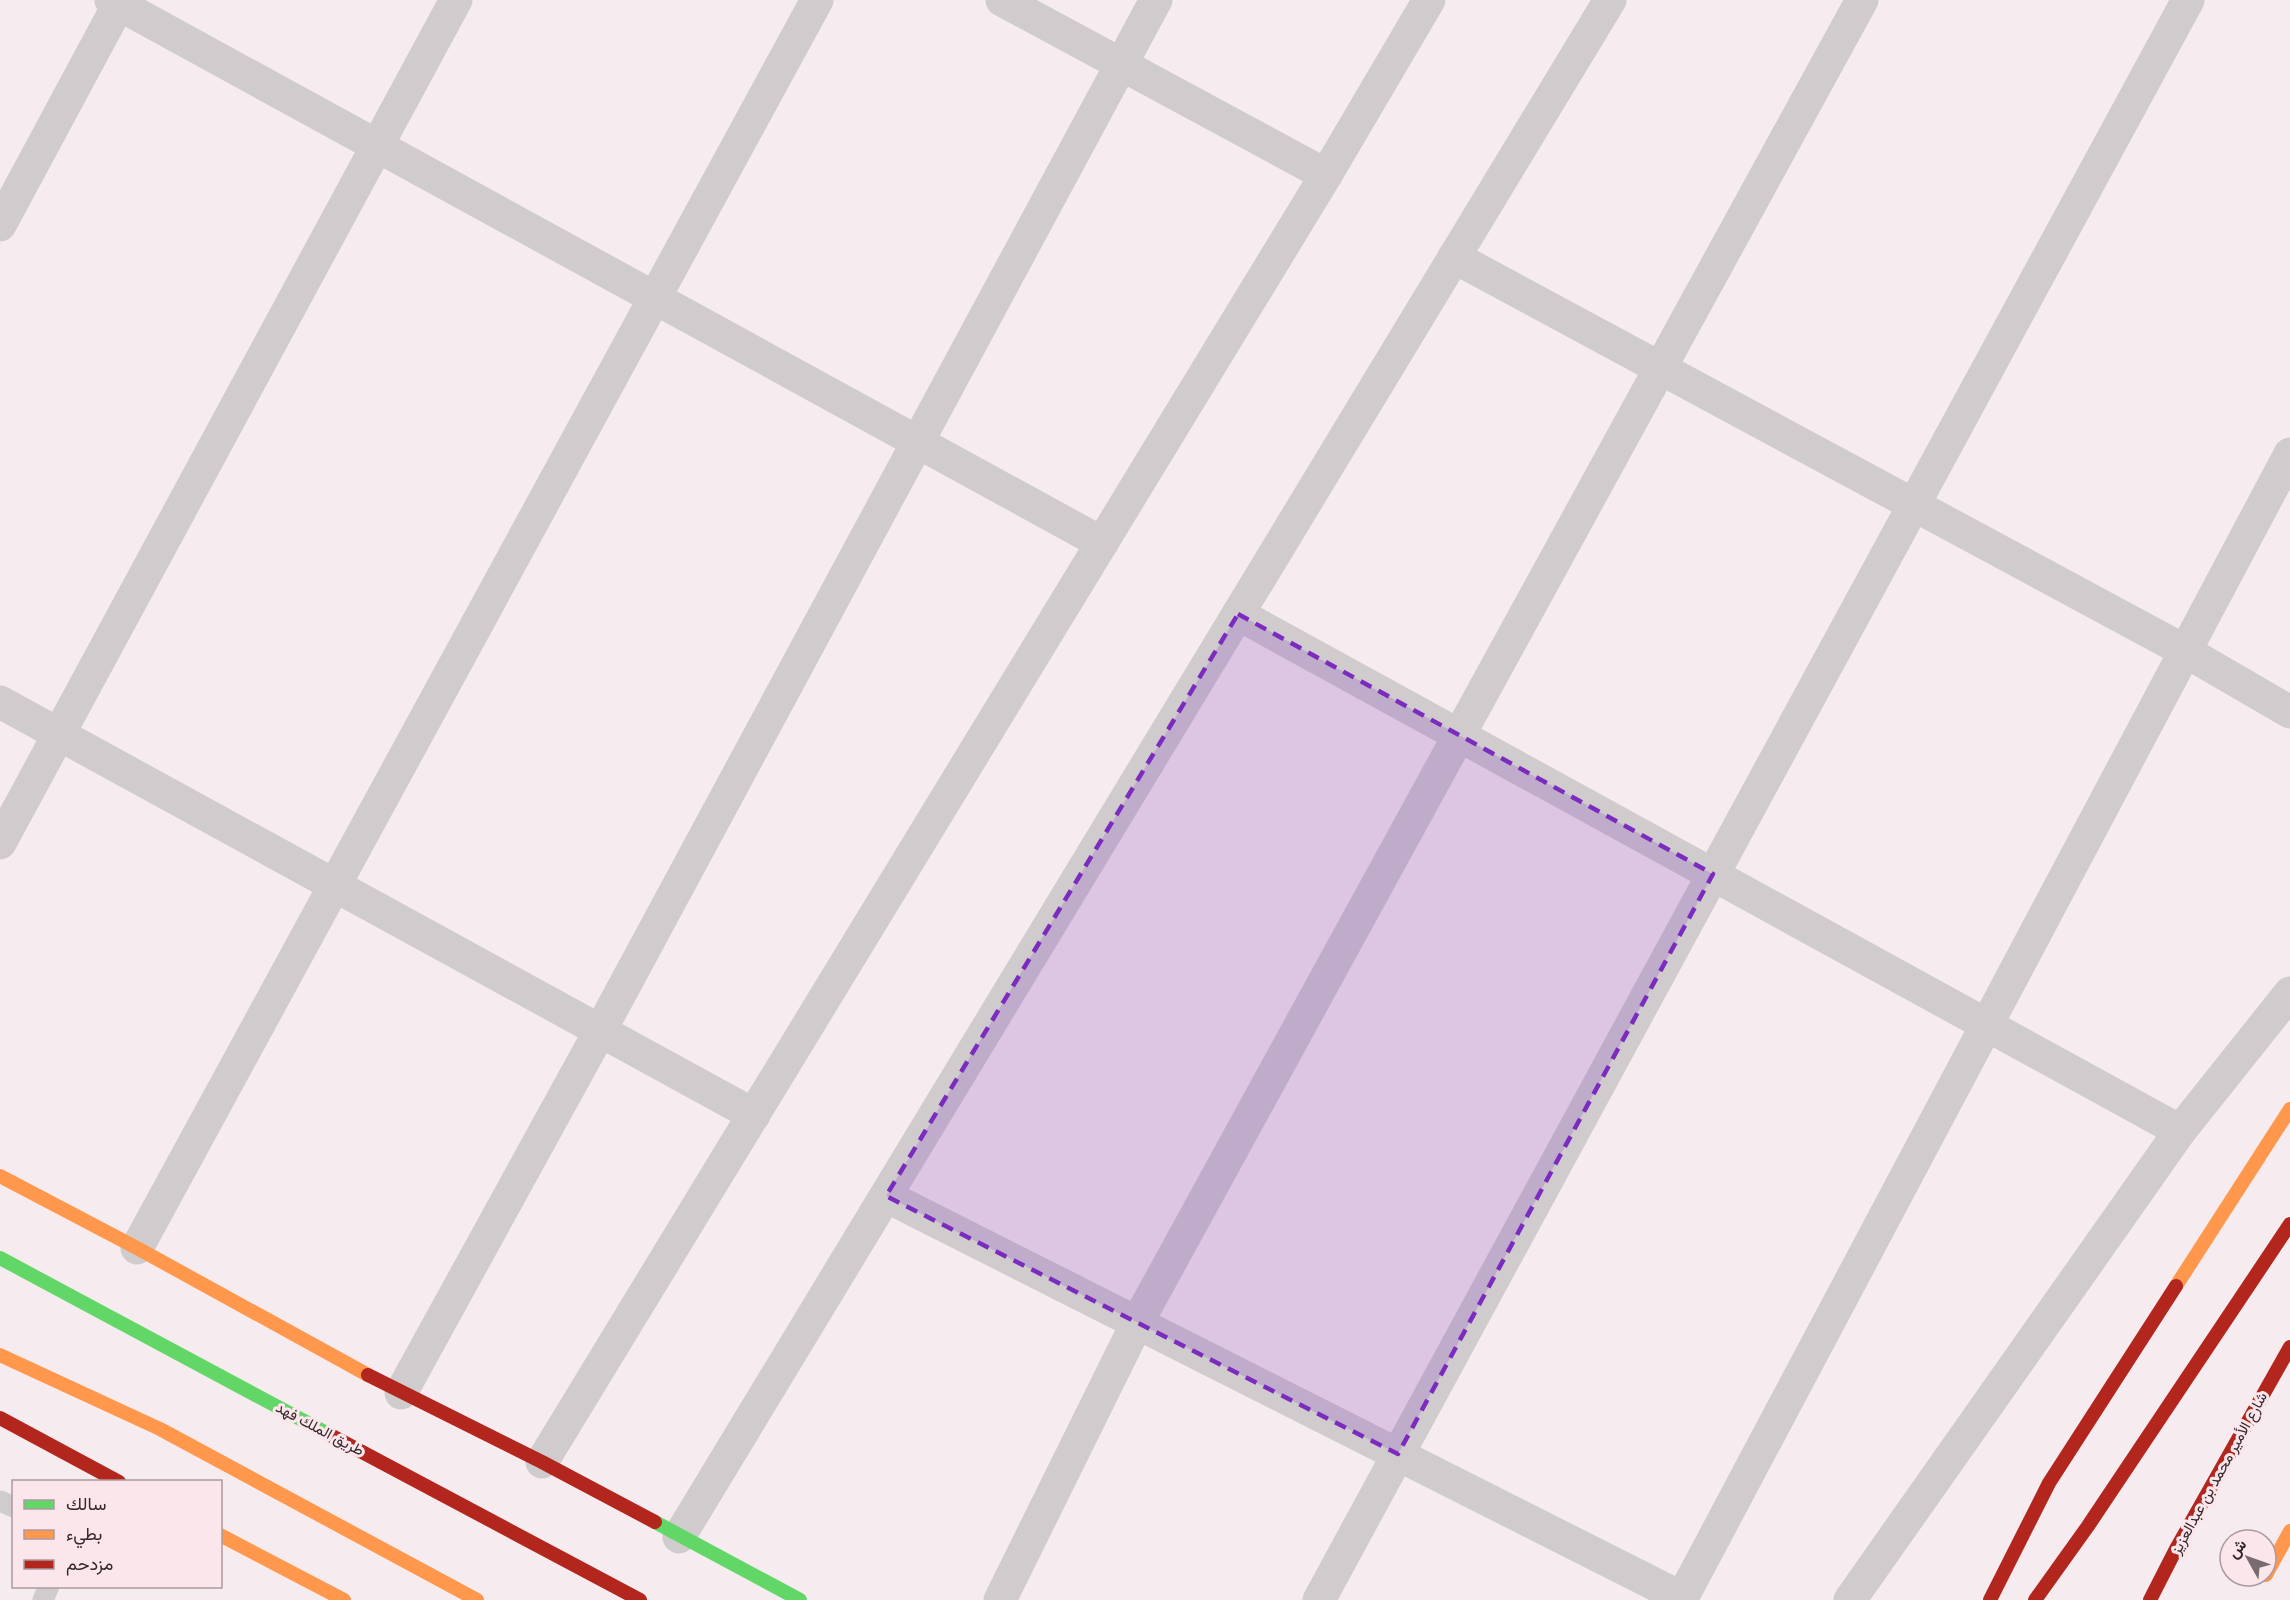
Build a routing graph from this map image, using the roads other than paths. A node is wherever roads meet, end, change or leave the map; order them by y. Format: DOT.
graph roads {
  1 [pos="456,0"];
  2 [pos="817,0"];
  3 [pos="1002,0"];
  4 [pos="1156,0"];
  5 [pos="1429,0"];
  6 [pos="1610,0"];
  7 [pos="1862,0"];
  8 [pos="2188,0"];
  9 [pos="117,1"];
  10 [pos="1121,64"];
  11 [pos="377,146"];
  12 [pos="1326,175"];
  13 [pos="0,225"];
  14 [pos="1454,257"];
  15 [pos="655,297"];
  16 [pos="1660,369"];
  17 [pos="918,441"];
  18 [pos="2290,454"];
  19 [pos="1914,504"];
  20 [pos="1102,543"];
  21 [pos="1238,614"];
  22 [pos="2185,651"];
  23 [pos="0,702"];
  24 [pos="2290,712"];
  25 [pos="58,734"];
  26 [pos="1460,735"];
  27 [pos="0,843"];
  28 [pos="1713,874"];
  29 [pos="334,885"];
  30 [pos="2290,993"];
  31 [pos="1987,1025"];
  32 [pos="600,1031"];
  33 [pos="2290,1109"];
  34 [pos="754,1115"];
  35 [pos="2180,1131"];
  36 [pos="0,1176"];
  37 [pos="886,1196"];
  38 [pos="2290,1224"];
  39 [pos="138,1248"];
  40 [pos="0,1258"];
  41 [pos="1137,1323"];
  42 [pos="2290,1347"];
  43 [pos="0,1355"];
  44 [pos="402,1393"];
  45 [pos="0,1418"];
  46 [pos="1398,1454"];
  47 [pos="542,1462"];
  48 [pos="113,1480"];
  49 [pos="2290,1531"];
  50 [pos="222,1536"];
  51 [pos="679,1537"];
  52 [pos="2278,1553"];
  53 [pos="1682,1599"];
  54 [pos="344,1600"];
  55 [pos="477,1600"];
  56 [pos="640,1600"];
  57 [pos="800,1600"];
  58 [pos="1000,1600"];
  59 [pos="1319,1600"];
  60 [pos="1850,1600"];
  61 [pos="1990,1600"];
  62 [pos="2035,1600"];
  63 [pos="2150,1600"];
  1 -- 11 [label="street"];
  2 -- 15 [label="street"];
  3 -- 10 [label="street"];
  4 -- 10 [label="street"];
  5 -- 12 [label="street"];
  6 -- 14 [label="street"];
  7 -- 16 [label="street"];
  8 -- 19 [label="street"];
  9 -- 11 [label="street"];
  9 -- 13 [label="street"];
  10 -- 12 [label="street"];
  10 -- 17 [label="street"];
  11 -- 15 [label="street"];
  11 -- 25 [label="street"];
  12 -- 20 [label="street"];
  14 -- 16 [label="street"];
  14 -- 21 [label="street"];
  15 -- 17 [label="street"];
  15 -- 29 [label="street"];
  16 -- 19 [label="street"];
  16 -- 26 [label="street"];
  17 -- 20 [label="street"];
  17 -- 32 [label="street"];
  18 -- 22 [label="street"];
  19 -- 22 [label="street"];
  19 -- 28 [label="street"];
  20 -- 34 [label="street"];
  21 -- 26 [label="street"];
  21 -- 37 [label="street"];
  22 -- 24 [label="street"];
  22 -- 31 [label="street"];
  23 -- 25 [label="street"];
  25 -- 27 [label="street"];
  25 -- 29 [label="street"];
  26 -- 28 [label="street"];
  26 -- 41 [label="street"];
  28 -- 31 [label="street"];
  28 -- 46 [label="street"];
  29 -- 32 [label="street"];
  29 -- 39 [label="street"];
  30 -- 35 [label="street"];
  31 -- 35 [label="street"];
  31 -- 53 [label="street"];
  32 -- 34 [label="street"];
  32 -- 44 [label="street"];
  33 -- 61 [label="main road"];
  34 -- 47 [label="street"];
  35 -- 60 [label="street"];
  36 -- 39 [label="main road"];
  37 -- 41 [label="street"];
  37 -- 51 [label="street"];
  38 -- 62 [label="main road"];
  39 -- 44 [label="main road"];
  40 -- 56 [label="main road, طريق الملك فهد"];
  41 -- 46 [label="street"];
  41 -- 58 [label="street"];
  42 -- 63 [label="main road, شارع الأمير محمد بن عبدالعزيز"];
  43 -- 55 [label="main road"];
  44 -- 47 [label="main road"];
  45 -- 48 [label="main road"];
  46 -- 53 [label="street"];
  46 -- 59 [label="street"];
  47 -- 51 [label="main road"];
  49 -- 52 [label="main road"];
  50 -- 54 [label="main road"];
  51 -- 57 [label="main road"];
}
